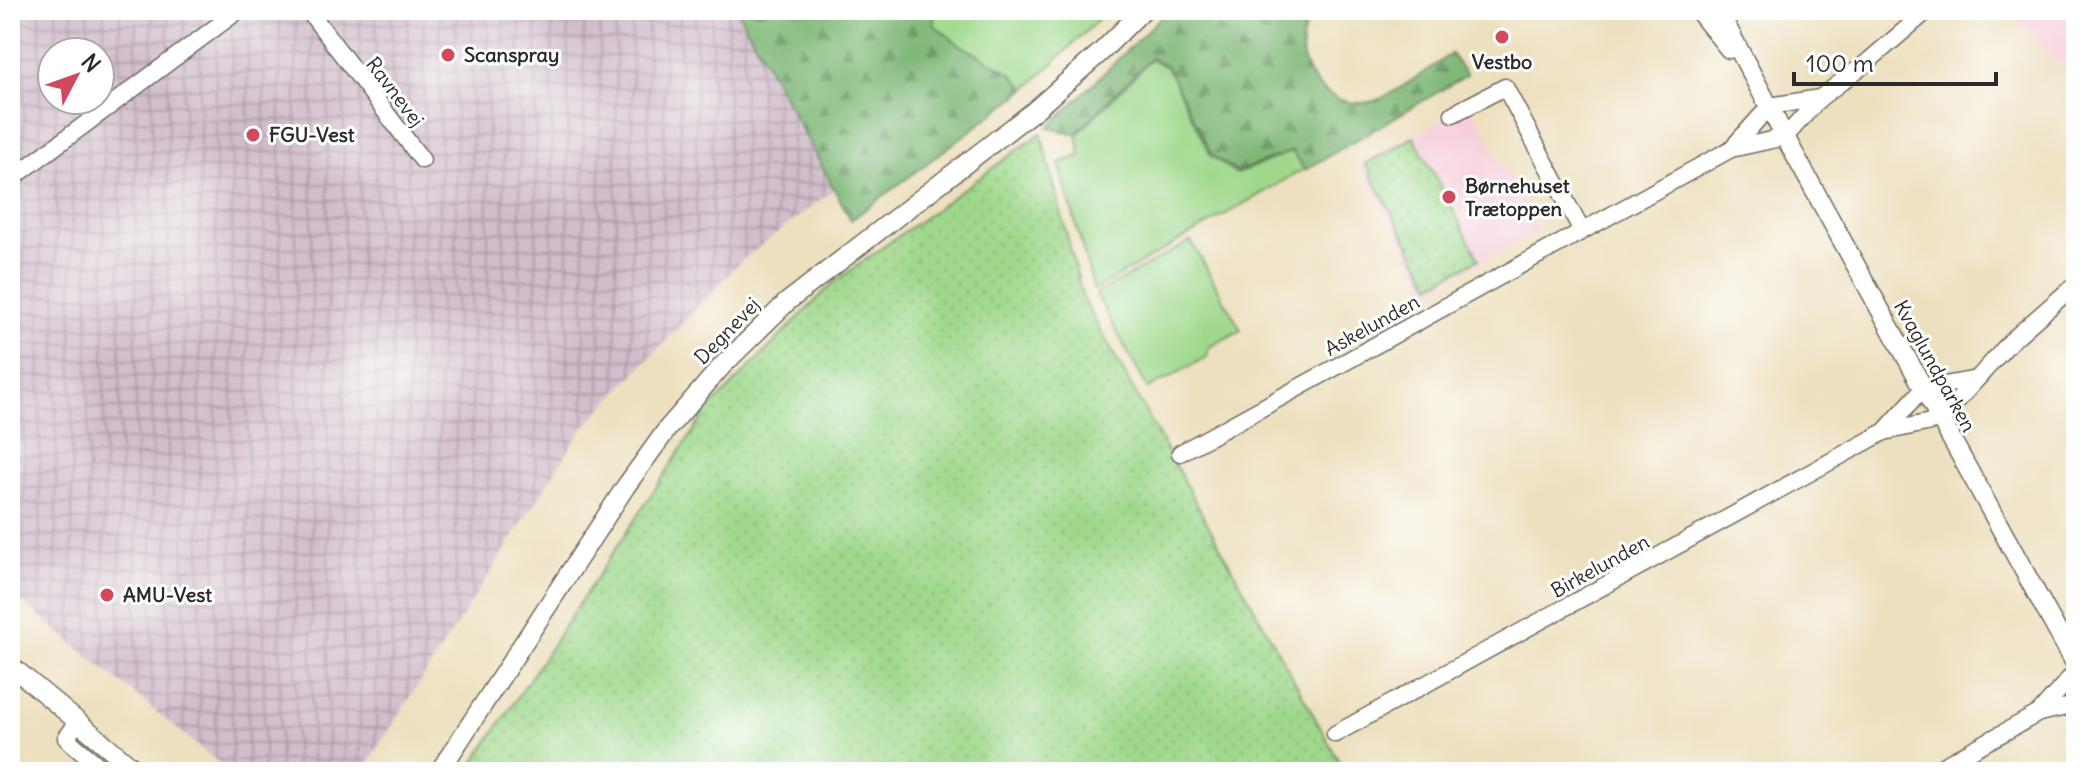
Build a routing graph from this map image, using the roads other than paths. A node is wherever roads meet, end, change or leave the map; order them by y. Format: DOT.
graph roads {
  1 [pos="239,10"];
  2 [pos="308,10"];
  3 [pos="1143,10"];
  4 [pos="1698,10"];
  5 [pos="1718,10"];
  6 [pos="1928,10"];
  7 [pos="1758,86"];
  8 [pos="1820,98"];
  9 [pos="1770,106"];
  10 [pos="1453,114"];
  11 [pos="1785,137"];
  12 [pos="1731,149"];
  13 [pos="422,160"];
  14 [pos="10,180"];
  15 [pos="1582,231"];
  16 [pos="2076,284"];
  17 [pos="1977,379"];
  18 [pos="1923,389"];
  19 [pos="1940,420"];
  20 [pos="1884,432"];
  21 [pos="1180,453"];
  22 [pos="10,665"];
  23 [pos="2076,668"];
  24 [pos="2076,705"];
  25 [pos="2039,713"];
  26 [pos="78,722"];
  27 [pos="1335,734"];
  28 [pos="106,772"];
  29 [pos="138,772"];
  30 [pos="439,772"];
  31 [pos="1932,772"];
  1 -- 14 [label="street"];
  2 -- 13 [label="street, Ravnevej"];
  3 -- 30 [label="street, Degnevej"];
  4 -- 7 [label="street, Kvaglundparken"];
  5 -- 7 [label="street, Kvaglundparken"];
  6 -- 8 [label="street"];
  7 -- 9 [label="street, Kvaglundparken"];
  8 -- 9 [label="street"];
  8 -- 11 [label="street"];
  9 -- 11 [label="street, Kvaglundparken"];
  9 -- 12 [label="street, Askelunden"];
  10 -- 15 [label="street"];
  11 -- 12 [label="street, Askelunden"];
  11 -- 18 [label="street, Kvaglundparken"];
  12 -- 15 [label="street, Askelunden"];
  15 -- 21 [label="street, Askelunden"];
  16 -- 17 [label="street"];
  17 -- 18 [label="street"];
  17 -- 19 [label="street"];
  18 -- 19 [label="street, Kvaglundparken"];
  18 -- 20 [label="street, Birkelunden"];
  19 -- 20 [label="street, Birkelunden"];
  19 -- 23 [label="street, Kvaglundparken"];
  20 -- 27 [label="street, Birkelunden"];
  22 -- 26 [label="street"];
  23 -- 25 [label="street"];
  24 -- 25 [label="street"];
  25 -- 31 [label="street"];
  26 -- 28 [label="street"];
  26 -- 29 [label="street"];
}
